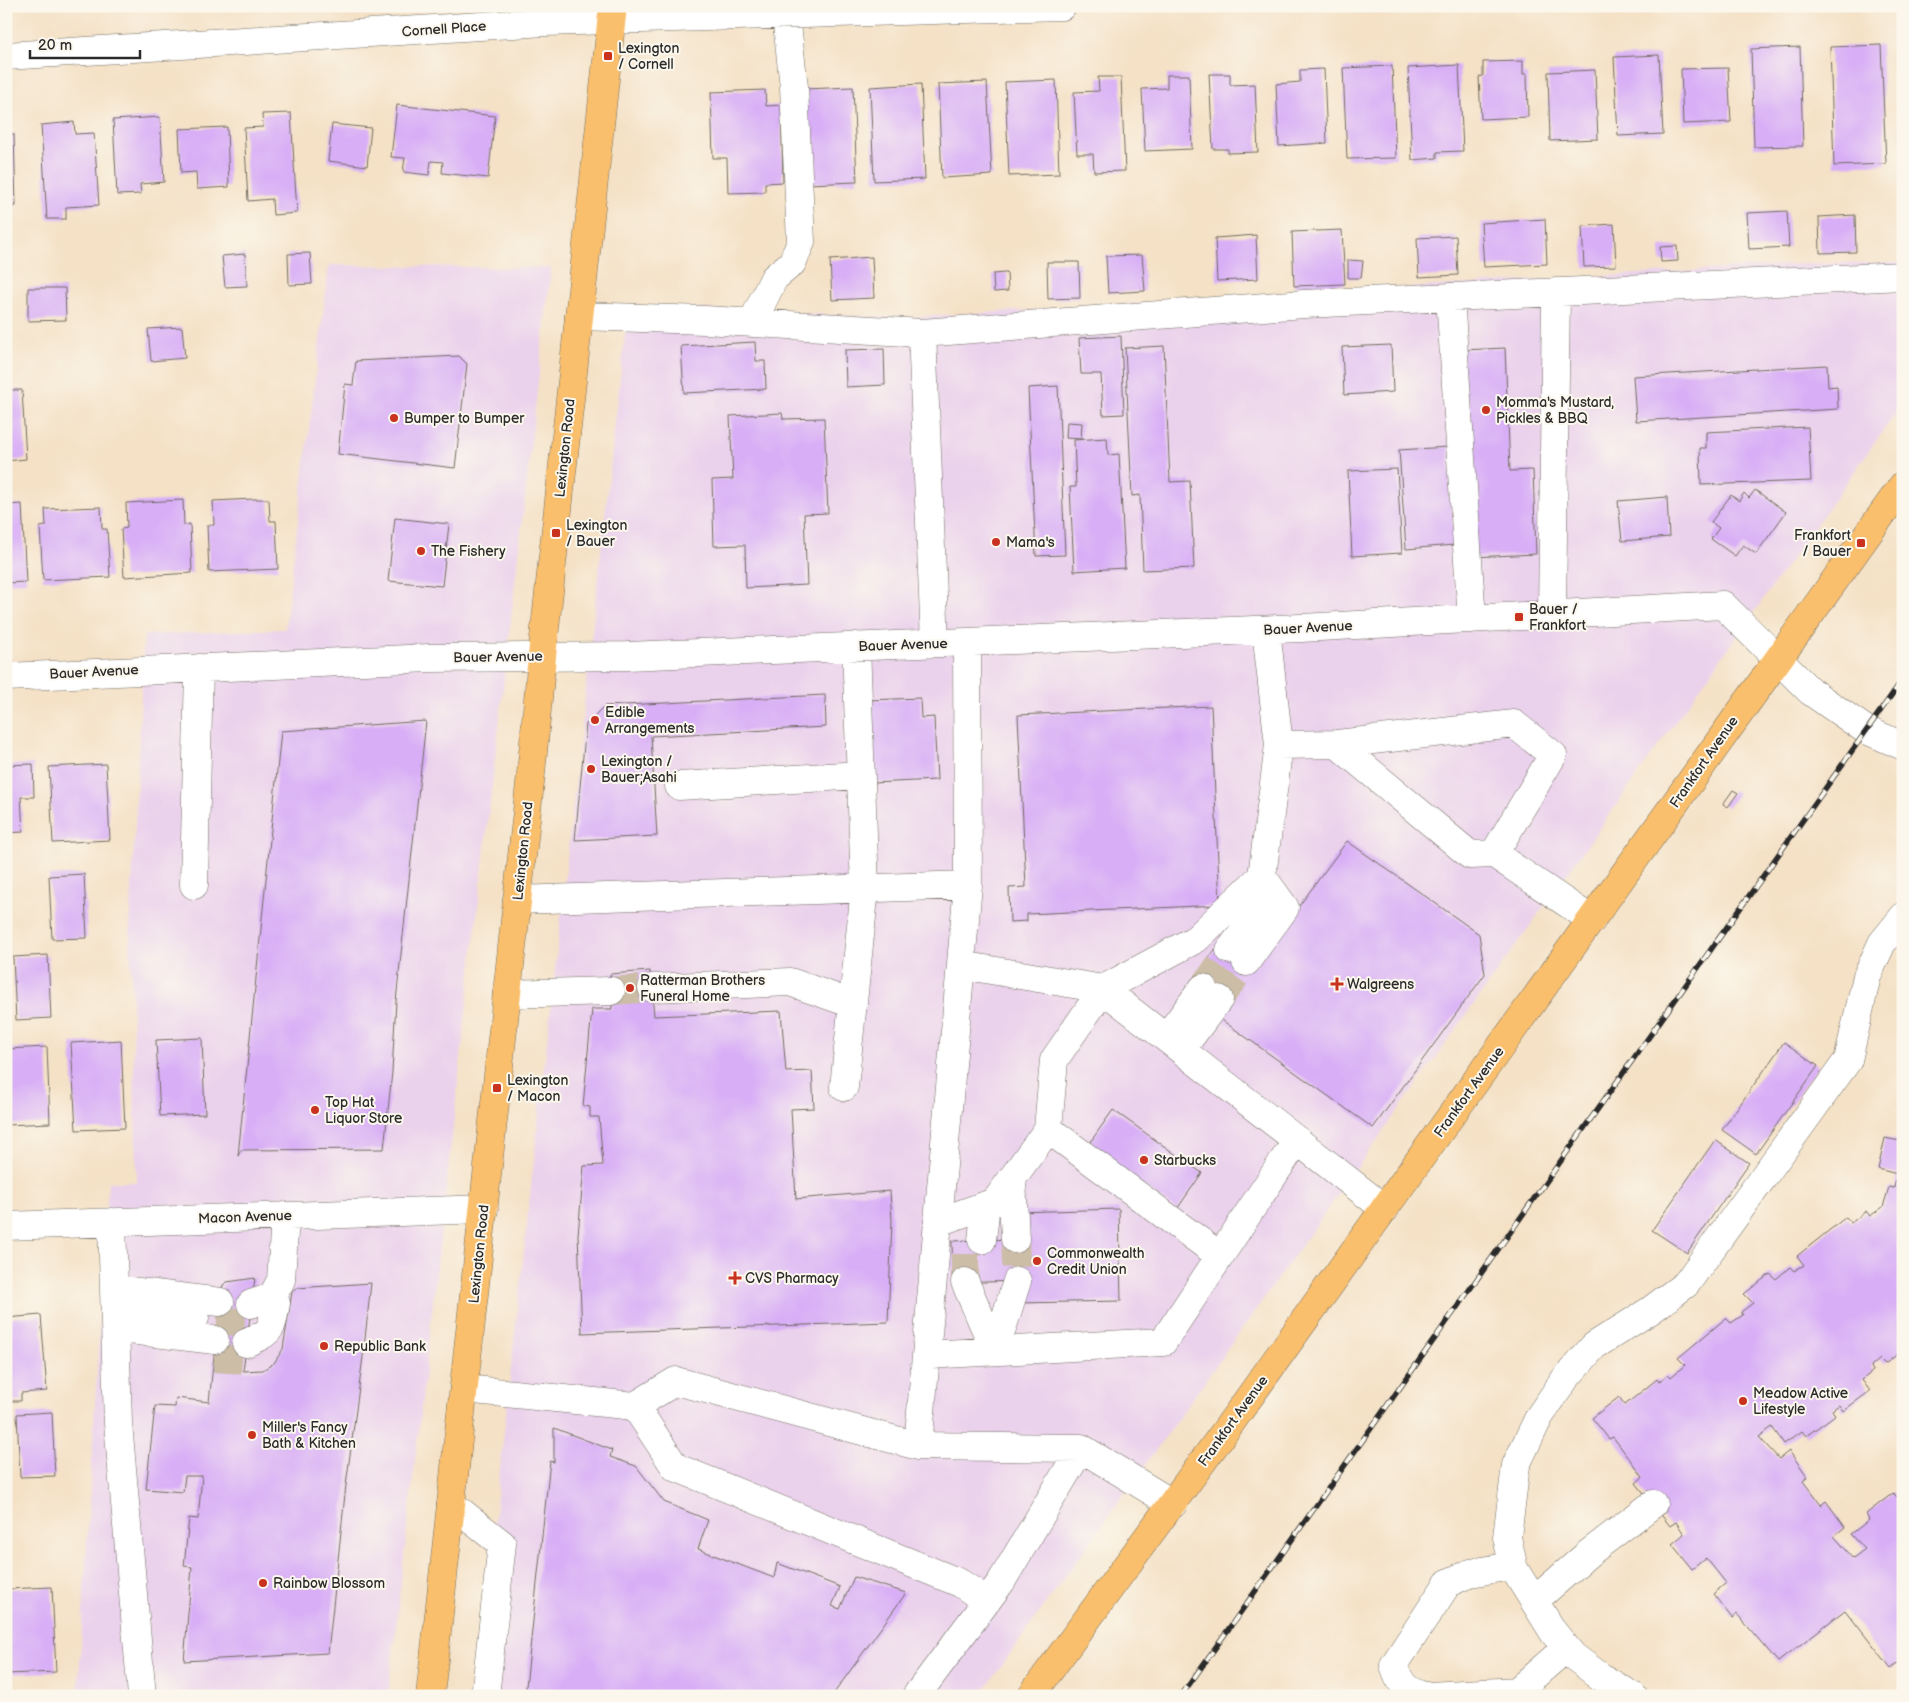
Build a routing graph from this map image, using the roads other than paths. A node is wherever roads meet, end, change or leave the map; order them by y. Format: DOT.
graph roads {
  1 [pos="1062,6"];
  2 [pos="612,14"];
  3 [pos="786,15"];
  4 [pos="6,56"];
  5 [pos="1903,276"];
  6 [pos="1556,292"];
  7 [pos="1450,297"];
  8 [pos="579,316"];
  9 [pos="752,323"];
  10 [pos="922,332"];
  11 [pos="1903,485"];
  12 [pos="1552,615"];
  13 [pos="1472,620"];
  14 [pos="1266,630"];
  15 [pos="967,642"];
  16 [pos="936,643"];
  17 [pos="856,646"];
  18 [pos="542,656"];
  19 [pos="1778,659"];
  20 [pos="199,668"];
  21 [pos="6,677"];
  22 [pos="1337,744"];
  23 [pos="1280,745"];
  24 [pos="1903,746"];
  25 [pos="861,775"];
  26 [pos="679,786"];
  27 [pos="1494,854"];
  28 [pos="1262,876"];
  29 [pos="194,885"];
  30 [pos="968,885"];
  31 [pos="866,888"];
  32 [pos="517,900"];
  33 [pos="1903,917"];
  34 [pos="1592,920"];
  35 [pos="1238,956"];
  36 [pos="961,966"];
  37 [pos="652,988"];
  38 [pos="1103,989"];
  39 [pos="611,991"];
  40 [pos="507,994"];
  41 [pos="1211,994"];
  42 [pos="853,1004"];
  43 [pos="1173,1044"];
  44 [pos="844,1087"];
  45 [pos="1048,1129"];
  46 [pos="1297,1140"];
  47 [pos="992,1198"];
  48 [pos="484,1209"];
  49 [pos="1385,1209"];
  50 [pos="285,1216"];
  51 [pos="112,1222"];
  52 [pos="938,1222"];
  53 [pos="6,1226"];
  54 [pos="1220,1256"];
  55 [pos="115,1318"];
  56 [pos="260,1320"];
  57 [pos="995,1351"];
  58 [pos="926,1355"];
  59 [pos="464,1389"];
  60 [pos="635,1406"];
  61 [pos="918,1446"];
  62 [pos="1081,1448"];
  63 [pos="451,1504"];
  64 [pos="1173,1504"];
  65 [pos="1653,1504"];
  66 [pos="1513,1566"];
  67 [pos="987,1601"];
  68 [pos="1534,1601"];
  69 [pos="1566,1648"];
  70 [pos="142,1696"];
  71 [pos="430,1696"];
  72 [pos="484,1696"];
  73 [pos="916,1696"];
  74 [pos="1030,1696"];
  75 [pos="1424,1696"];
  76 [pos="1430,1696"];
  77 [pos="1633,1696"];
  1 -- 3 [label="street, Cornell Place"];
  2 -- 3 [label="street, Cornell Place"];
  2 -- 4 [label="street, Cornell Place"];
  2 -- 8 [label="main road, Lexington Road"];
  3 -- 9 [label="street"];
  5 -- 6 [label="street"];
  6 -- 7 [label="street"];
  6 -- 12 [label="street"];
  7 -- 10 [label="street"];
  7 -- 13 [label="street"];
  8 -- 9 [label="street"];
  8 -- 18 [label="main road, Lexington Road"];
  9 -- 10 [label="street"];
  10 -- 16 [label="street"];
  11 -- 19 [label="main road, Frankfort Avenue"];
  12 -- 13 [label="street, Bauer Avenue"];
  12 -- 19 [label="street, Bauer Avenue"];
  13 -- 14 [label="street, Bauer Avenue"];
  14 -- 15 [label="street, Bauer Avenue"];
  14 -- 23 [label="street"];
  15 -- 16 [label="street, Bauer Avenue"];
  15 -- 30 [label="street"];
  16 -- 17 [label="street, Bauer Avenue"];
  17 -- 18 [label="street, Bauer Avenue"];
  17 -- 25 [label="street"];
  18 -- 20 [label="street, Bauer Avenue"];
  18 -- 32 [label="main road, Lexington Road"];
  19 -- 24 [label="street, Bauer Avenue"];
  19 -- 34 [label="main road, Frankfort Avenue"];
  20 -- 21 [label="street, Bauer Avenue"];
  20 -- 29 [label="street"];
  22 -- 23 [label="street"];
  22 -- 27 [label="street"];
  22 -- 27 [label="street"];
  23 -- 28 [label="street"];
  25 -- 26 [label="street"];
  25 -- 31 [label="street"];
  27 -- 34 [label="street"];
  28 -- 35 [label="street"];
  28 -- 38 [label="street"];
  30 -- 31 [label="street"];
  30 -- 36 [label="street"];
  31 -- 32 [label="street"];
  31 -- 42 [label="street"];
  32 -- 40 [label="main road, Lexington Road"];
  33 -- 66 [label="street"];
  34 -- 49 [label="main road, Frankfort Avenue"];
  36 -- 38 [label="street"];
  36 -- 52 [label="street"];
  37 -- 42 [label="street"];
  38 -- 43 [label="street"];
  38 -- 45 [label="street"];
  39 -- 40 [label="street"];
  40 -- 48 [label="main road, Lexington Road"];
  41 -- 43 [label="street"];
  42 -- 44 [label="street"];
  43 -- 46 [label="street"];
  45 -- 47 [label="street"];
  45 -- 54 [label="street"];
  46 -- 49 [label="street"];
  46 -- 54 [label="street"];
  47 -- 47 [label="street"];
  47 -- 52 [label="street"];
  48 -- 50 [label="street, Macon Avenue"];
  48 -- 59 [label="main road, Lexington Road"];
  49 -- 64 [label="main road, Frankfort Avenue"];
  50 -- 51 [label="street, Macon Avenue"];
  50 -- 56 [label="street"];
  51 -- 53 [label="street, Macon Avenue"];
  51 -- 55 [label="street"];
  52 -- 58 [label="street"];
  54 -- 57 [label="street"];
  55 -- 55 [label="street"];
  55 -- 70 [label="street"];
  57 -- 57 [label="street"];
  57 -- 58 [label="street"];
  58 -- 61 [label="street"];
  59 -- 60 [label="street"];
  59 -- 63 [label="main road, Lexington Road"];
  60 -- 61 [label="street"];
  60 -- 67 [label="street"];
  61 -- 62 [label="street"];
  62 -- 64 [label="street"];
  62 -- 67 [label="street"];
  63 -- 71 [label="main road, Lexington Road"];
  63 -- 72 [label="street"];
  64 -- 74 [label="main road, Frankfort Avenue"];
  65 -- 68 [label="street"];
  66 -- 68 [label="street"];
  66 -- 75 [label="street"];
  67 -- 73 [label="street"];
  68 -- 69 [label="street"];
  69 -- 76 [label="street"];
  69 -- 77 [label="street"];
}
